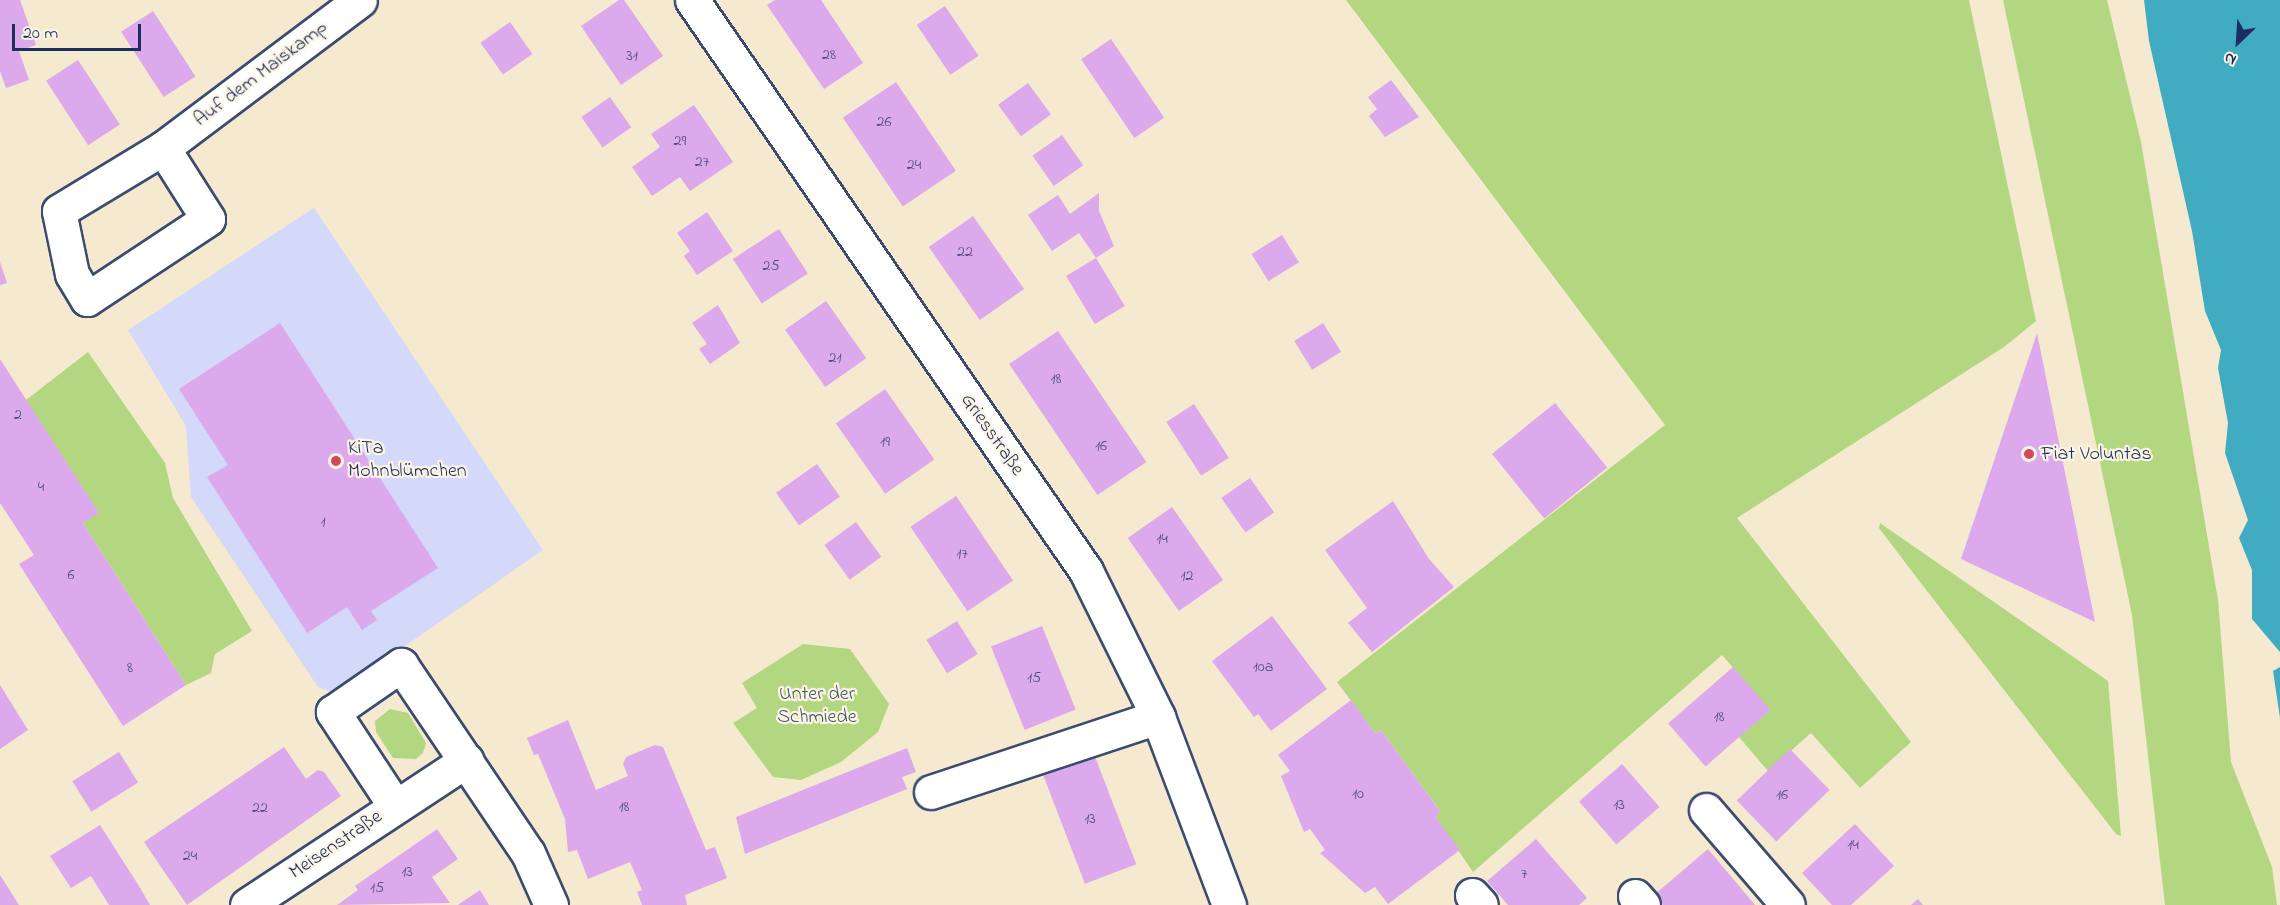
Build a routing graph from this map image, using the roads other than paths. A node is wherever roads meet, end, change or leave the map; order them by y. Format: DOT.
graph roads {
  1 [pos="360,0"];
  2 [pos="692,0"];
  3 [pos="163,148"];
  4 [pos="1158,717"];
  5 [pos="467,760"];
  6 [pos="931,792"];
  7 [pos="395,806"];
  8 [pos="1706,810"];
  9 [pos="247,905"];
  10 [pos="552,905"];
  11 [pos="1229,905"];
  12 [pos="1788,905"];
  1 -- 3 [label="street, Auf dem Maiskamp"];
  2 -- 4 [label="street, Griesstraße"];
  3 -- 3 [label="street, Auf dem Maiskamp"];
  4 -- 6 [label="street"];
  4 -- 11 [label="street, Griesstraße"];
  5 -- 7 [label="street, Meisenstraße"];
  5 -- 7 [label="street, Meisenstraße"];
  5 -- 10 [label="street, Meisenstraße"];
  7 -- 9 [label="street, Meisenstraße"];
  8 -- 12 [label="street"];
}
